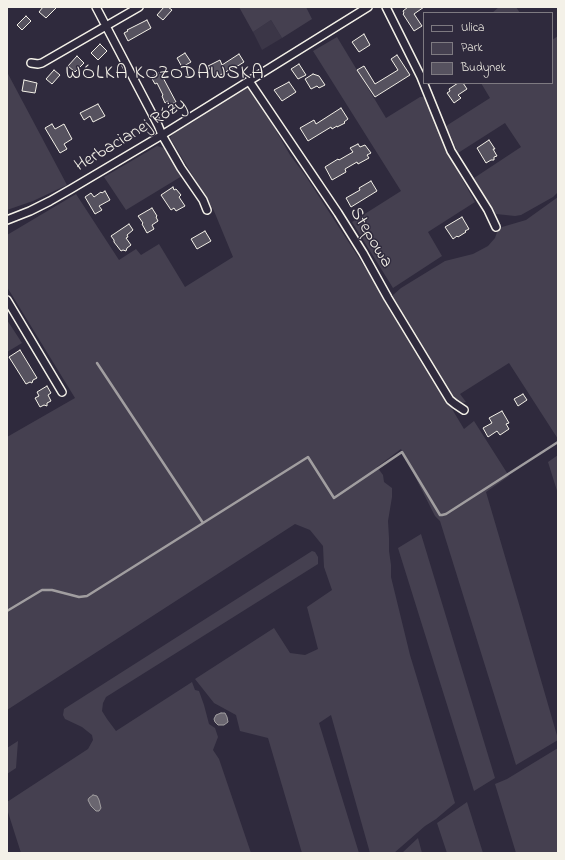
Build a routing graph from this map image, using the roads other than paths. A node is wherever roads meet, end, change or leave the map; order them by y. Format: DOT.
graph roads {
  1 [pos="96,7"];
  2 [pos="139,7"];
  3 [pos="368,7"];
  4 [pos="386,7"];
  5 [pos="106,26"];
  6 [pos="31,63"];
  7 [pos="249,81"];
  8 [pos="162,135"];
  9 [pos="207,210"];
  10 [pos="7,220"];
  11 [pos="496,227"];
  12 [pos="7,300"];
  13 [pos="62,392"];
  14 [pos="464,410"];
  1 -- 5 [label="street"];
  2 -- 5 [label="street"];
  3 -- 7 [label="street, Herbacianej Róży"];
  4 -- 11 [label="street"];
  5 -- 6 [label="street"];
  5 -- 8 [label="street"];
  7 -- 8 [label="street, Herbacianej Róży"];
  7 -- 14 [label="street, Stepowa"];
  8 -- 9 [label="street"];
  8 -- 10 [label="street, Herbacianej Róży"];
  12 -- 13 [label="street"];
}
